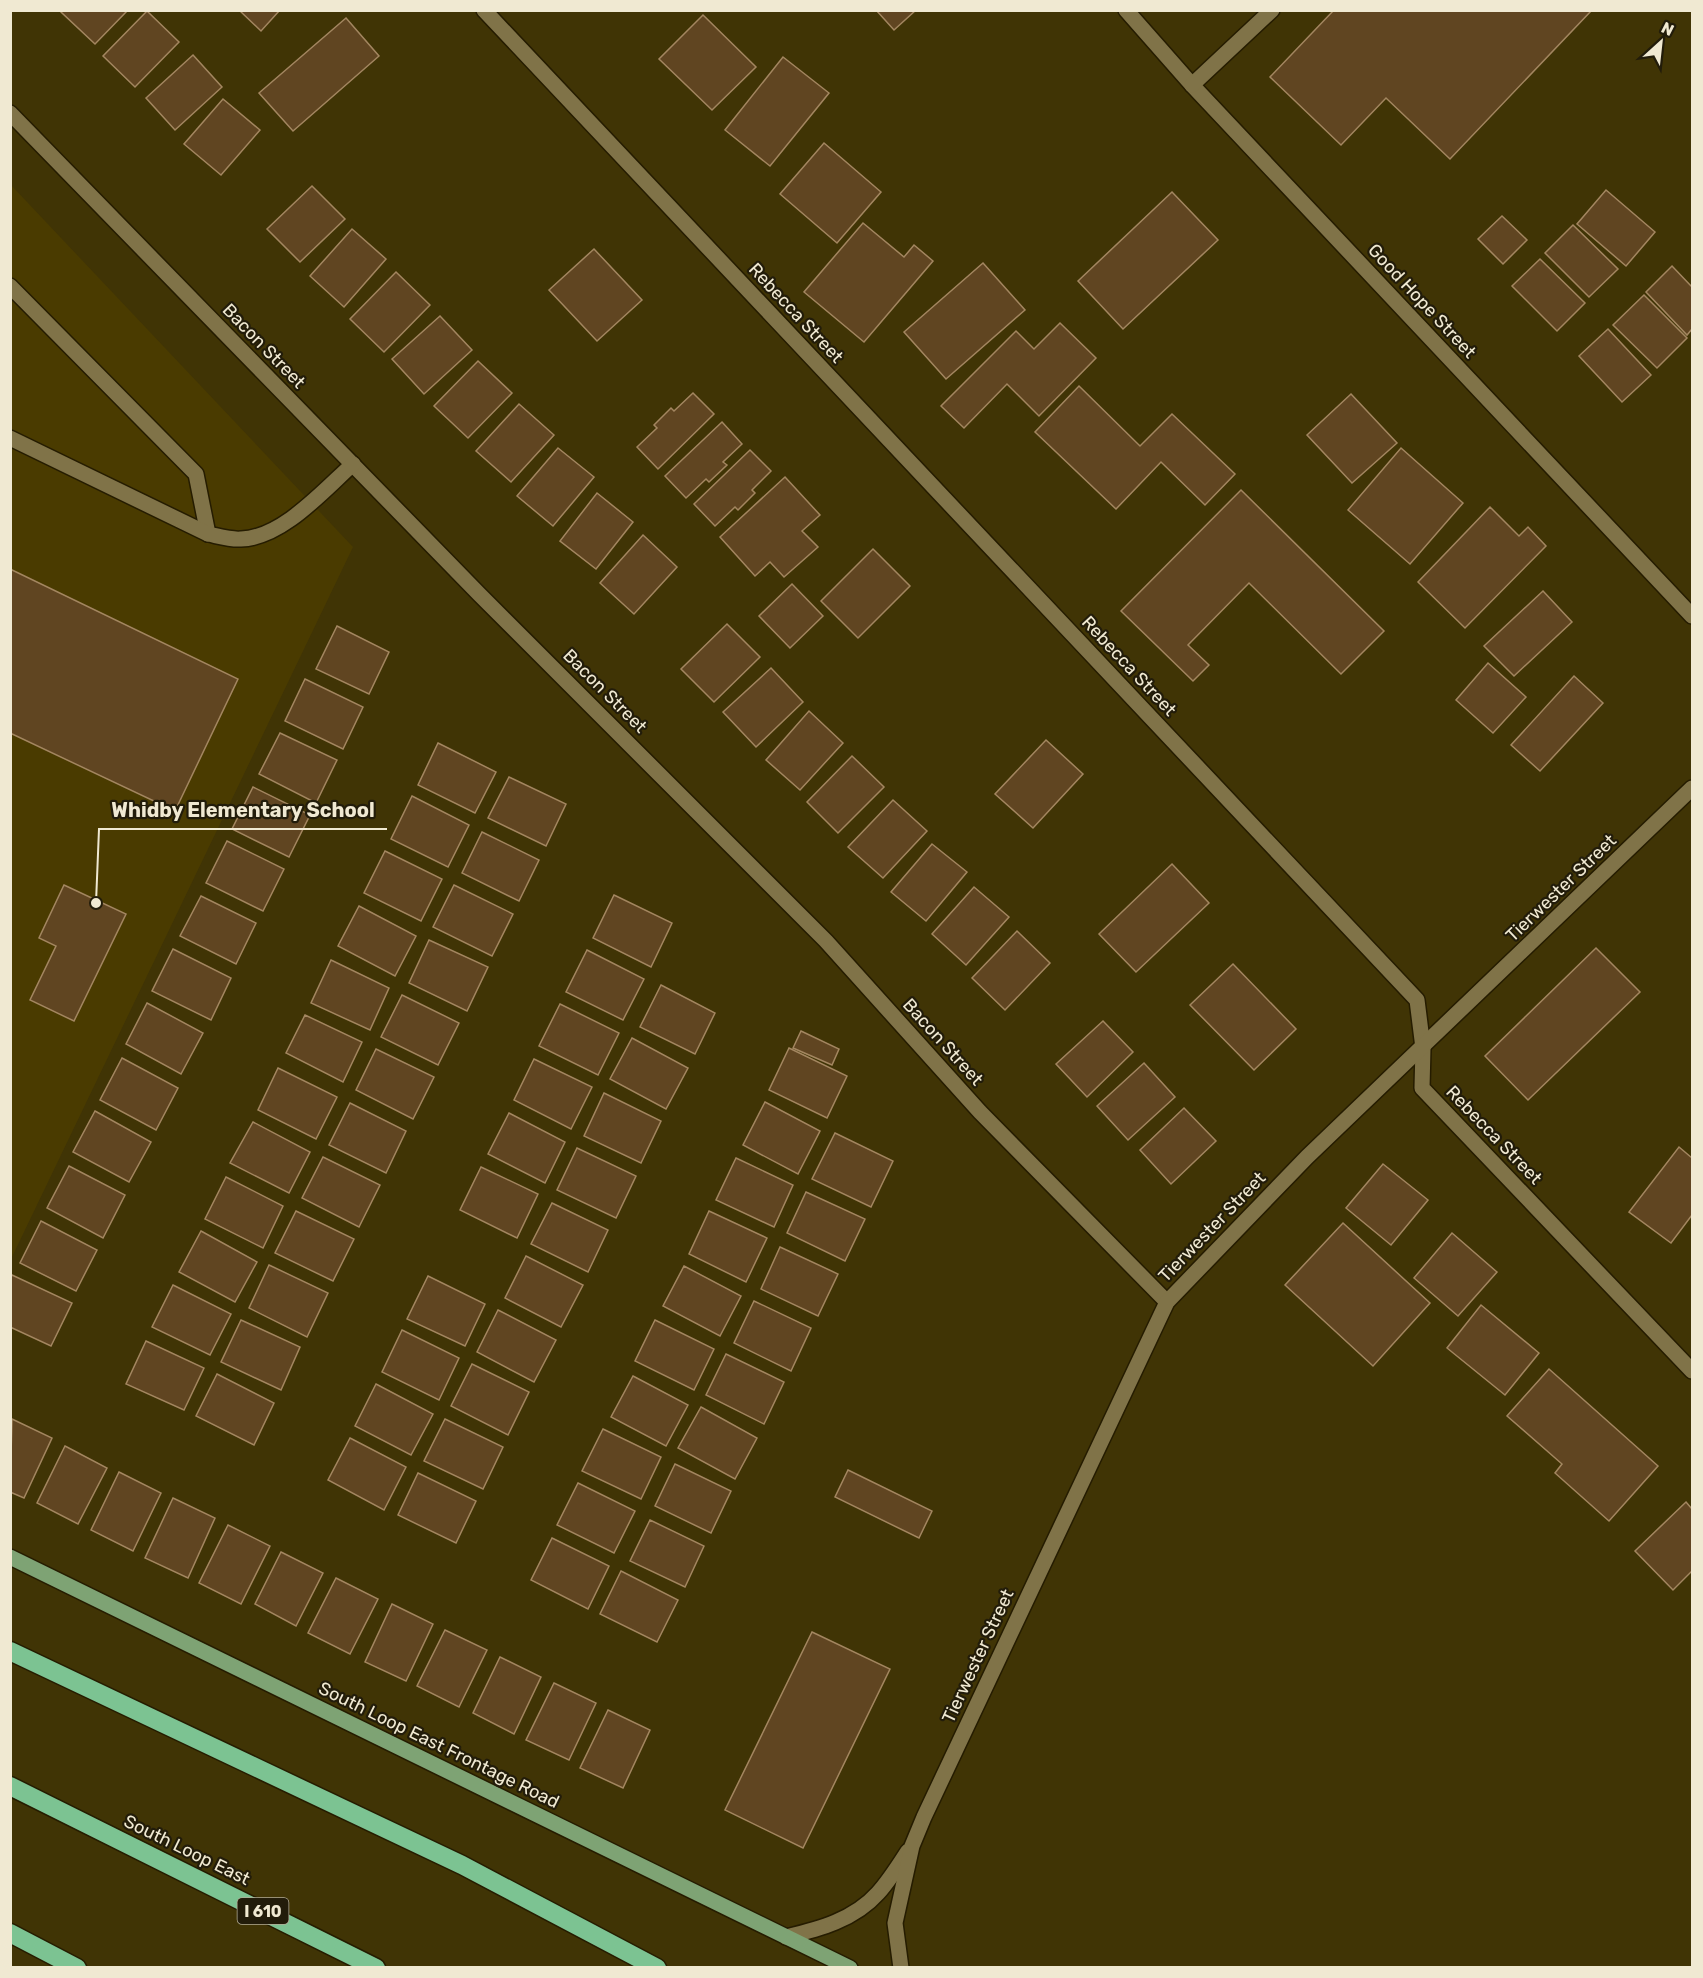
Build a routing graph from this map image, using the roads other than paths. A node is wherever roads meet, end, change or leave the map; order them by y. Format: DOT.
graph roads {
  1 [pos="484,10"];
  2 [pos="1272,10"];
  3 [pos="1130,12"];
  4 [pos="1192,85"];
  5 [pos="10,113"];
  6 [pos="10,286"];
  7 [pos="10,438"];
  8 [pos="353,464"];
  9 [pos="208,534"];
  10 [pos="1692,616"];
  11 [pos="1692,788"];
  12 [pos="1423,1048"];
  13 [pos="1167,1302"];
  14 [pos="1692,1371"];
  15 [pos="10,1557"];
  16 [pos="10,1651"];
  17 [pos="10,1786"];
  18 [pos="912,1846"];
  19 [pos="10,1933"];
  20 [pos="786,1937"];
  21 [pos="77,1968"];
  22 [pos="376,1968"];
  23 [pos="657,1968"];
  24 [pos="850,1968"];
  25 [pos="901,1968"];
  1 -- 12 [label="street, Rebecca Street"];
  2 -- 4 [label="street"];
  3 -- 4 [label="street, Good Hope Street"];
  4 -- 10 [label="street, Good Hope Street"];
  5 -- 8 [label="street, Bacon Street"];
  6 -- 9 [label="street"];
  7 -- 9 [label="street"];
  8 -- 9 [label="street"];
  8 -- 13 [label="street, Bacon Street"];
  11 -- 12 [label="street, Tierwester Street"];
  12 -- 13 [label="street, Tierwester Street"];
  12 -- 14 [label="street, Rebecca Street"];
  13 -- 18 [label="street, Tierwester Street"];
  15 -- 20 [label="main road, South Loop East Frontage Road"];
  16 -- 23 [label="highway"];
  17 -- 22 [label="highway, South Loop East / I 610"];
  18 -- 20 [label="street, Tierwester Street"];
  18 -- 25 [label="street, Tierwester Street"];
  19 -- 21 [label="highway"];
  20 -- 24 [label="main road, South Loop East Frontage Road"];
}
